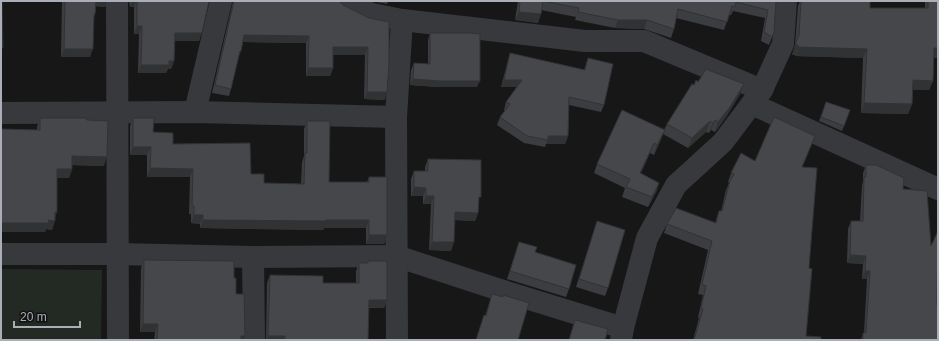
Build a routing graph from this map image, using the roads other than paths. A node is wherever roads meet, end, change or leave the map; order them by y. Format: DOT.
graph roads {
  1 [pos="117,1"];
  2 [pos="221,1"];
  3 [pos="346,1"];
  4 [pos="786,1"];
  5 [pos="402,20"];
  6 [pos="757,97"];
  7 [pos="195,112"];
  8 [pos="1,113"];
  9 [pos="117,113"];
  10 [pos="396,117"];
  11 [pos="938,189"];
  12 [pos="1,254"];
  13 [pos="118,254"];
  14 [pos="396,256"];
  15 [pos="253,257"];
  16 [pos="622,334"];
  17 [pos="118,340"];
  18 [pos="254,340"];
  19 [pos="397,340"];
  1 -- 9 [label="street"];
  2 -- 7 [label="street"];
  3 -- 5 [label="street"];
  4 -- 6 [label="street"];
  5 -- 6 [label="street"];
  5 -- 10 [label="street"];
  6 -- 11 [label="street"];
  6 -- 16 [label="street"];
  7 -- 9 [label="street"];
  7 -- 10 [label="street"];
  8 -- 9 [label="street"];
  9 -- 13 [label="street"];
  10 -- 14 [label="street"];
  12 -- 13 [label="street"];
  13 -- 15 [label="street"];
  13 -- 17 [label="street"];
  14 -- 15 [label="street"];
  14 -- 16 [label="street"];
  14 -- 19 [label="street"];
  15 -- 18 [label="street"];
}
